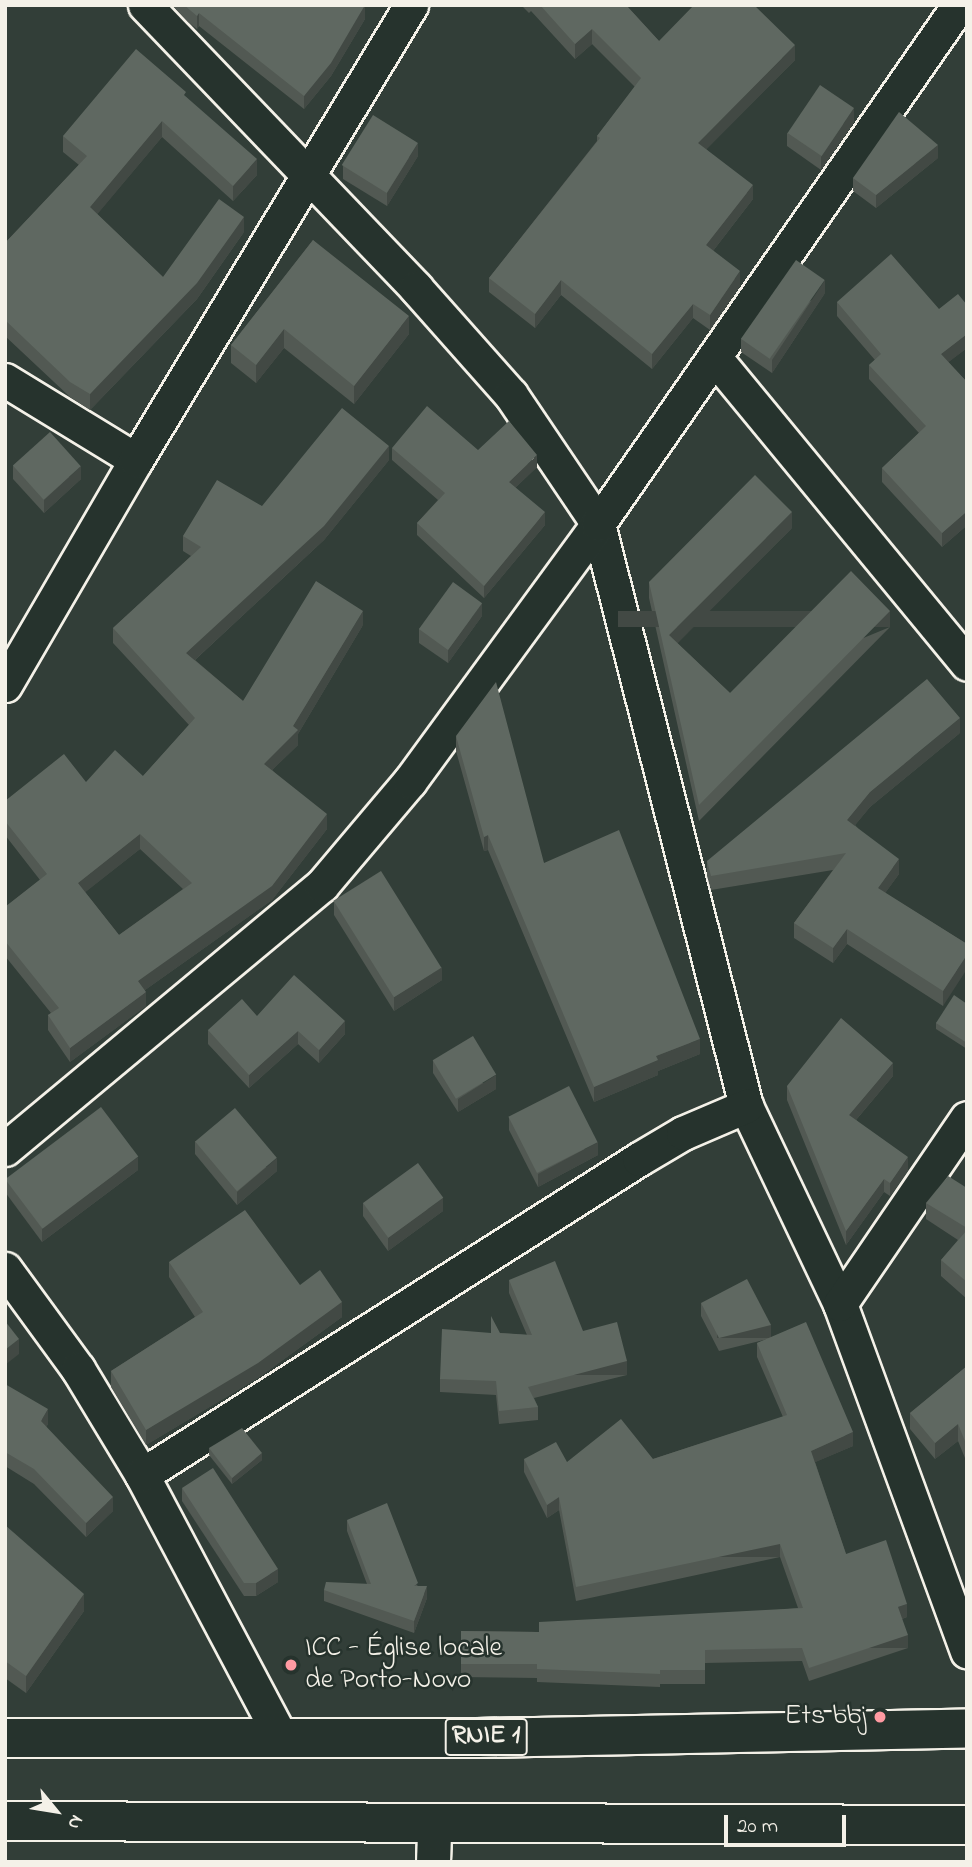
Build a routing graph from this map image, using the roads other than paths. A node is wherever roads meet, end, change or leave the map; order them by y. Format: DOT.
graph roads {
  1 [pos="145,5"];
  2 [pos="411,5"];
  3 [pos="959,5"];
  4 [pos="308,179"];
  5 [pos="715,358"];
  6 [pos="5,380"];
  7 [pos="136,460"];
  8 [pos="598,524"];
  9 [pos="967,664"];
  10 [pos="5,685"];
  11 [pos="746,1106"];
  12 [pos="967,1118"];
  13 [pos="5,1149"];
  14 [pos="5,1269"];
  15 [pos="841,1304"];
  16 [pos="142,1475"];
  17 [pos="967,1651"];
  18 [pos="967,1729"];
  19 [pos="280,1737"];
  20 [pos="5,1738"];
  21 [pos="5,1821"];
  22 [pos="967,1825"];
  23 [pos="434,1844"];
  1 -- 4 [label="street"];
  2 -- 4 [label="street"];
  3 -- 5 [label="street"];
  4 -- 7 [label="street"];
  4 -- 8 [label="street"];
  5 -- 8 [label="street"];
  5 -- 9 [label="street"];
  6 -- 7 [label="street"];
  7 -- 10 [label="street"];
  8 -- 11 [label="street"];
  8 -- 13 [label="street"];
  11 -- 15 [label="street"];
  11 -- 16 [label="street"];
  12 -- 15 [label="street"];
  14 -- 16 [label="street"];
  15 -- 17 [label="street"];
  16 -- 19 [label="street"];
  18 -- 19 [label="highway, RNIE 1"];
  19 -- 20 [label="highway, RNIE 1"];
  21 -- 23 [label="highway"];
  22 -- 23 [label="highway"];
}
